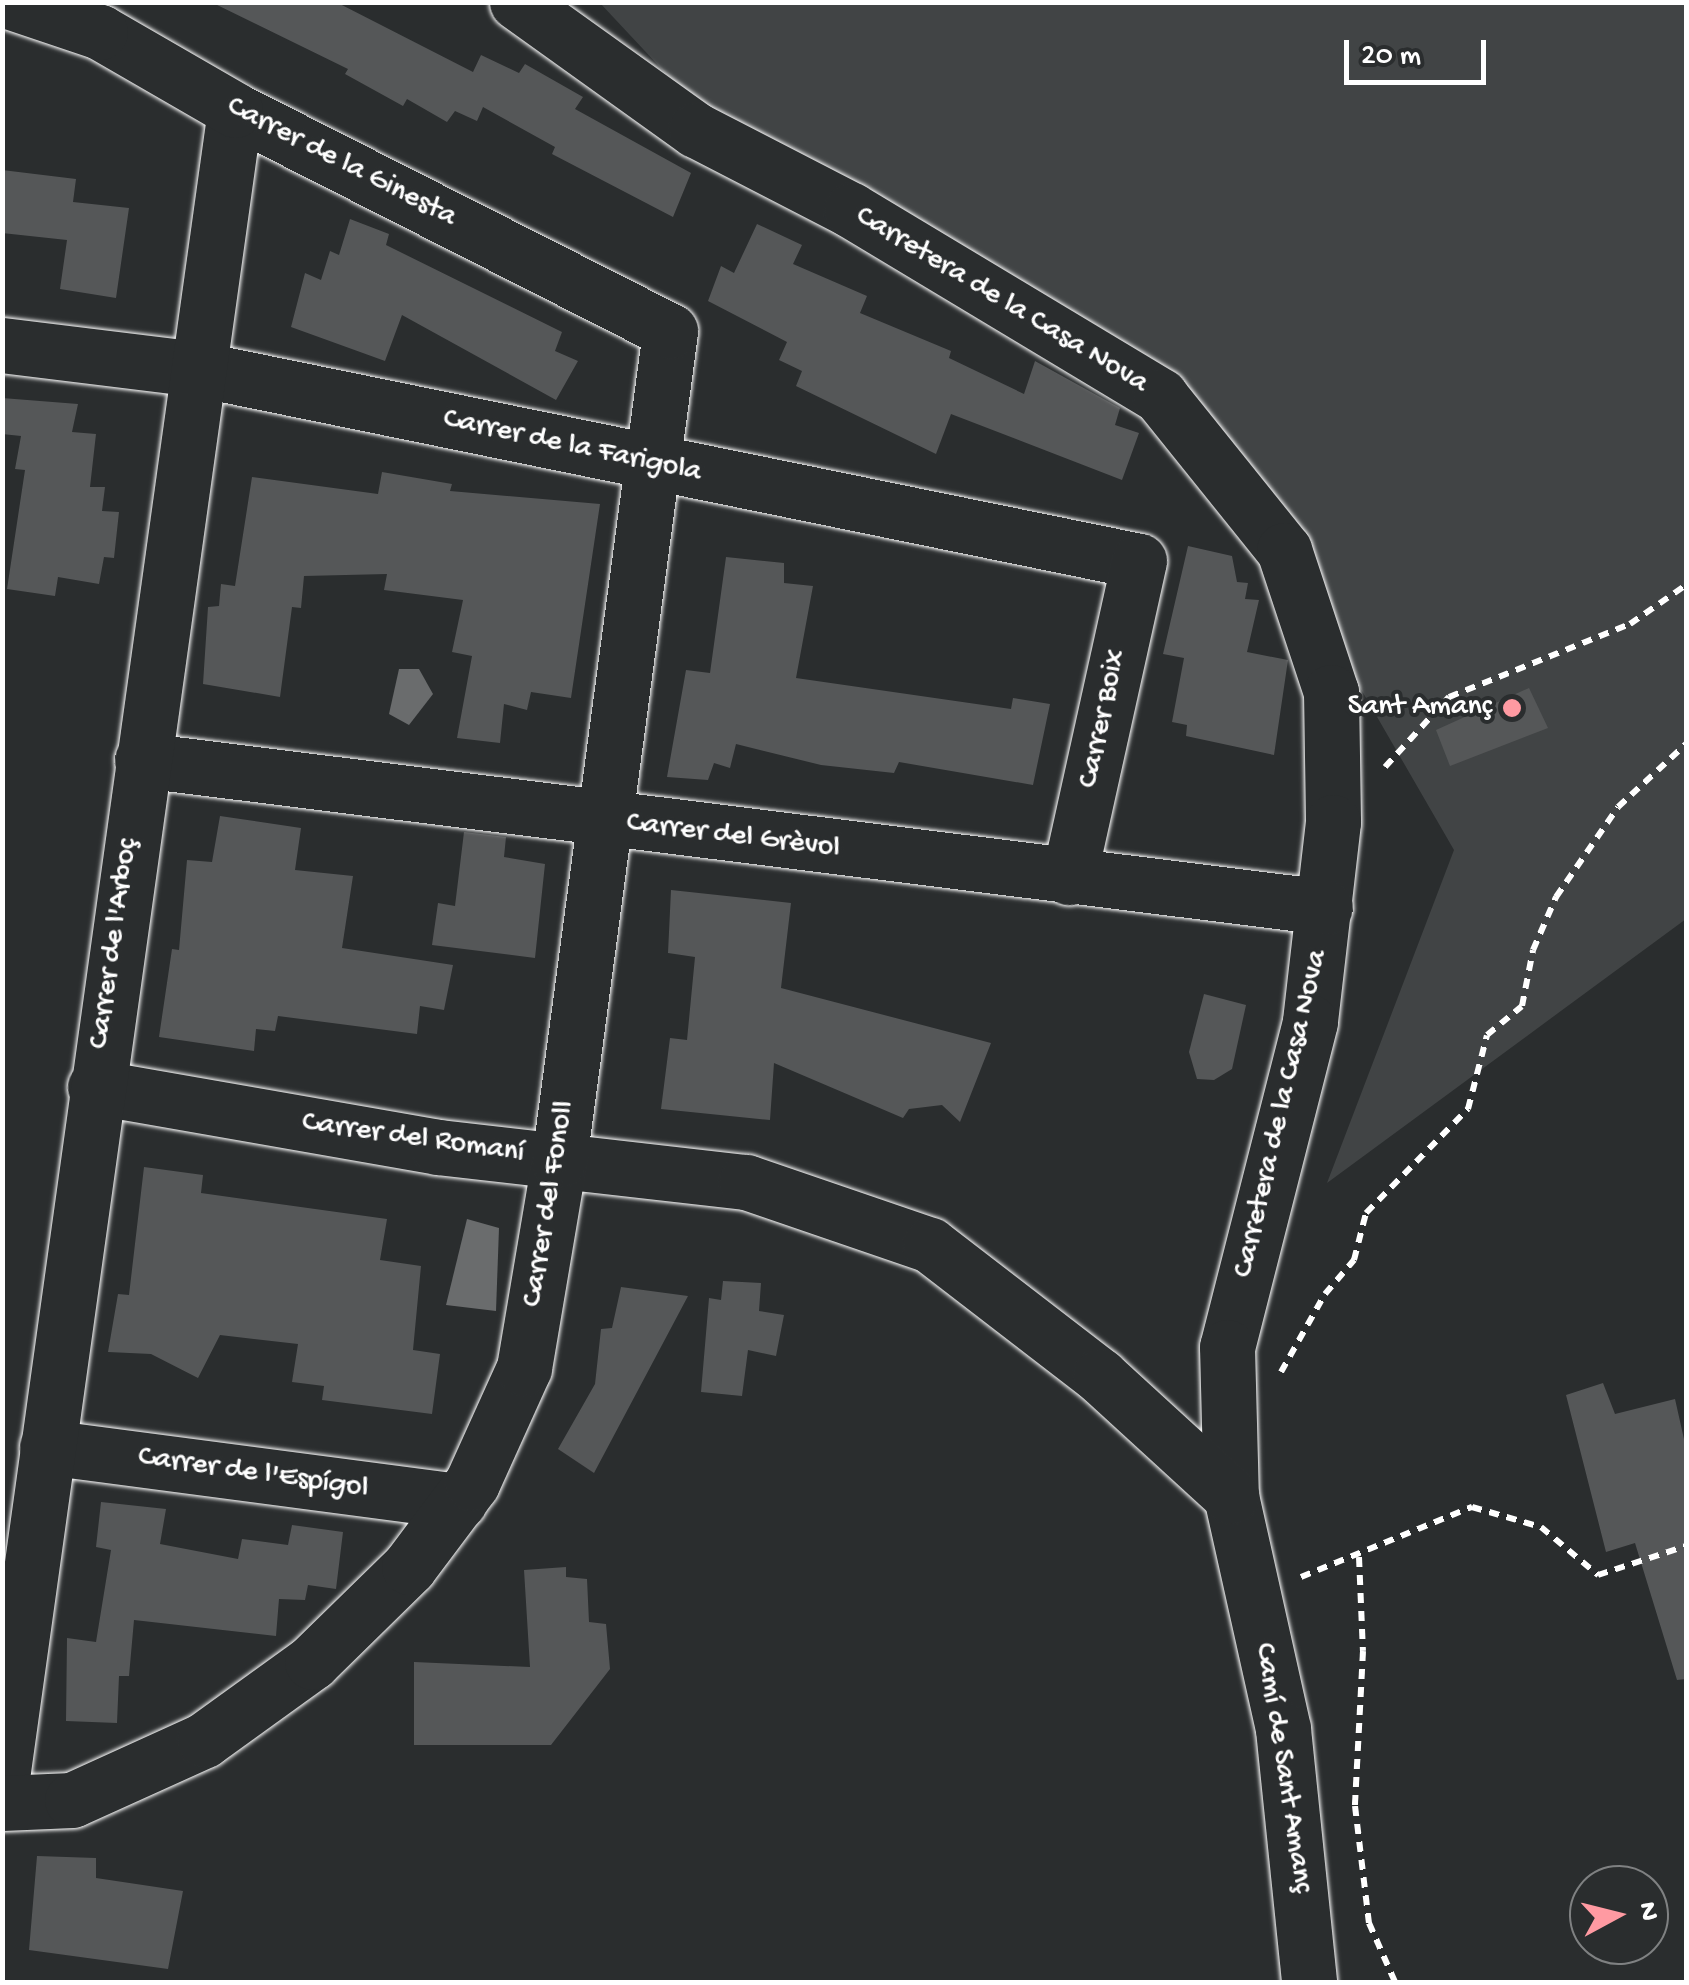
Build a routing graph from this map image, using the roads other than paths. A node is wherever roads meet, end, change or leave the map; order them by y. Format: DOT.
graph roads {
  1 [pos="11,2"];
  2 [pos="518,2"];
  3 [pos="236,110"];
  4 [pos="670,330"];
  5 [pos="2,346"];
  6 [pos="198,369"];
  7 [pos="652,464"];
  8 [pos="1139,561"];
  9 [pos="142,760"];
  10 [pos="604,821"];
  11 [pos="1069,877"];
  12 [pos="1325,907"];
  13 [pos="95,1087"];
  14 [pos="559,1160"];
  15 [pos="47,1446"];
  16 [pos="1231,1496"];
  17 [pos="460,1501"];
  18 [pos="2,1778"];
  19 [pos="2,1803"];
  20 [pos="1309,1982"];
  1 -- 3 [label="street, Carrer de la Ginesta"];
  2 -- 12 [label="street, Carretera de la Casa Nova"];
  3 -- 4 [label="street, Carrer de la Ginesta"];
  3 -- 6 [label="street, Carrer de l'Arboç"];
  4 -- 7 [label="street, Carrer del Fonoll"];
  5 -- 6 [label="street, Carrer de la Farigola"];
  6 -- 7 [label="street, Carrer de la Farigola"];
  6 -- 9 [label="street, Carrer de l'Arboç"];
  7 -- 8 [label="street, Carrer de la Farigola"];
  7 -- 10 [label="street, Carrer del Fonoll"];
  8 -- 11 [label="street, Carrer Boix"];
  9 -- 10 [label="street, Carrer del Grèvol"];
  9 -- 13 [label="street, Carrer de l'Arboç"];
  10 -- 11 [label="street, Carrer del Grèvol"];
  10 -- 14 [label="street, Carrer del Fonoll"];
  11 -- 12 [label="street, Carrer del Grèvol"];
  12 -- 16 [label="street, Carretera de la Casa Nova"];
  13 -- 14 [label="street, Carrer del Romaní"];
  13 -- 15 [label="street, Carrer de l'Arboç"];
  14 -- 16 [label="street, Carrer del Romaní"];
  14 -- 17 [label="street, Carrer del Fonoll"];
  15 -- 17 [label="street, Carrer de l'Espígol"];
  15 -- 18 [label="street, Carrer de l'Arboç"];
  16 -- 20 [label="street, Camí de Sant Amanç"];
  17 -- 19 [label="street, Carrer del Fonoll"];
}
